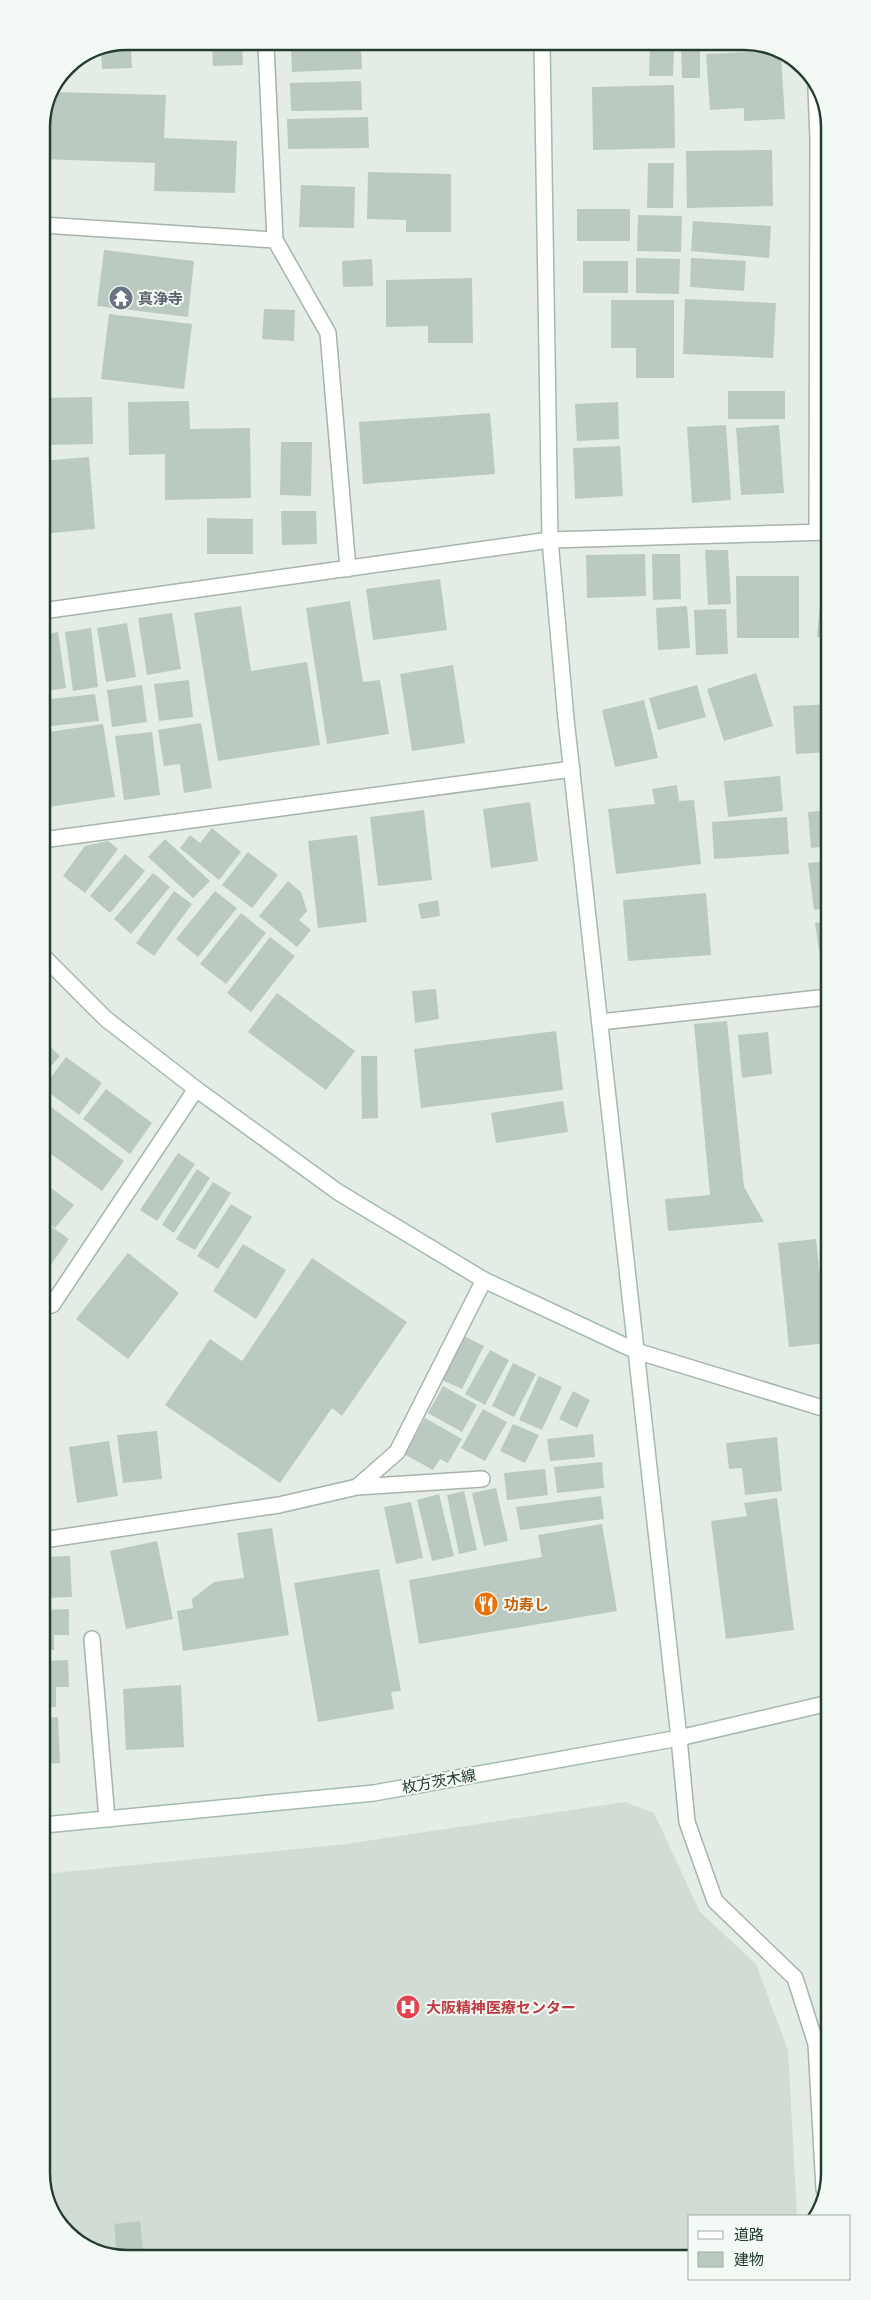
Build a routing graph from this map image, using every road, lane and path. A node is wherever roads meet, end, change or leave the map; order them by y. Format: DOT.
graph roads {
  1 [pos="266,50"];
  2 [pos="542,50"];
  3 [pos="50,226"];
  4 [pos="275,240"];
  5 [pos="821,531"];
  6 [pos="550,540"];
  7 [pos="348,569"];
  8 [pos="50,610"];
  9 [pos="572,769"];
  10 [pos="50,839"];
  11 [pos="50,964"];
  12 [pos="821,998"];
  13 [pos="600,1022"];
  14 [pos="196,1089"];
  15 [pos="484,1280"];
  16 [pos="50,1305"];
  17 [pos="636,1351"];
  18 [pos="821,1408"];
  19 [pos="482,1479"];
  20 [pos="357,1487"];
  21 [pos="50,1539"];
  22 [pos="92,1639"];
  23 [pos="821,1704"];
  24 [pos="679,1738"];
  25 [pos="107,1819"];
  26 [pos="50,1824"];
  27 [pos="821,2091"];
  1 -- 4 [label="street"];
  2 -- 6 [label="street"];
  3 -- 4 [label="street"];
  4 -- 7 [label="street"];
  5 -- 6 [label="street"];
  6 -- 7 [label="street"];
  6 -- 9 [label="street"];
  7 -- 8 [label="street"];
  9 -- 10 [label="street"];
  9 -- 13 [label="street"];
  11 -- 14 [label="street"];
  12 -- 13 [label="street"];
  13 -- 17 [label="street"];
  14 -- 15 [label="street"];
  14 -- 16 [label="street"];
  15 -- 17 [label="street"];
  15 -- 20 [label="street"];
  17 -- 18 [label="street"];
  17 -- 24 [label="street"];
  19 -- 20 [label="street"];
  20 -- 21 [label="street"];
  22 -- 25 [label="street"];
  23 -- 24 [label="street, 枚方茨木線"];
  24 -- 25 [label="street, 枚方茨木線"];
  24 -- 27 [label="street"];
  25 -- 26 [label="street, 枚方茨木線"];
}
